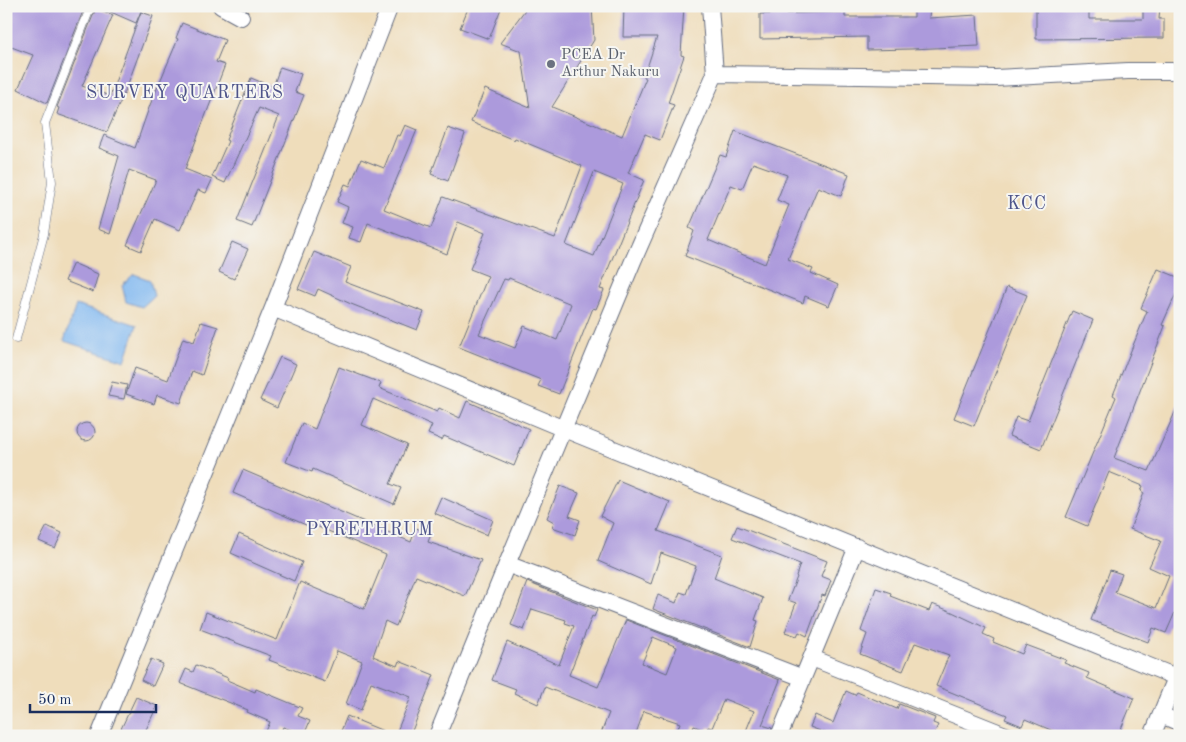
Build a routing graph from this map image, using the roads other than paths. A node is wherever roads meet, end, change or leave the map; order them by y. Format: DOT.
graph roads {
  1 [pos="91,6"];
  2 [pos="221,6"];
  3 [pos="390,6"];
  4 [pos="710,6"];
  5 [pos="241,17"];
  6 [pos="1180,71"];
  7 [pos="715,74"];
  8 [pos="273,308"];
  9 [pos="16,339"];
  10 [pos="564,429"];
  11 [pos="857,547"];
  12 [pos="507,564"];
  13 [pos="812,658"];
  14 [pos="1178,672"];
  15 [pos="803,678"];
  16 [pos="1160,715"];
  17 [pos="1180,723"];
  18 [pos="99,736"];
  19 [pos="437,736"];
  20 [pos="779,736"];
  21 [pos="1008,736"];
  22 [pos="1152,736"];
  1 -- 9 [label="lane"];
  2 -- 5 [label="street"];
  3 -- 8 [label="street"];
  4 -- 7 [label="street"];
  6 -- 7 [label="street"];
  7 -- 10 [label="street"];
  8 -- 10 [label="street"];
  8 -- 18 [label="street"];
  10 -- 11 [label="street"];
  10 -- 12 [label="street"];
  11 -- 13 [label="street"];
  11 -- 14 [label="street"];
  12 -- 15 [label="street"];
  12 -- 19 [label="street"];
  13 -- 15 [label="street"];
  13 -- 21 [label="street"];
  14 -- 16 [label="street"];
  15 -- 20 [label="street"];
  16 -- 17 [label="street"];
  16 -- 22 [label="street"];
}
